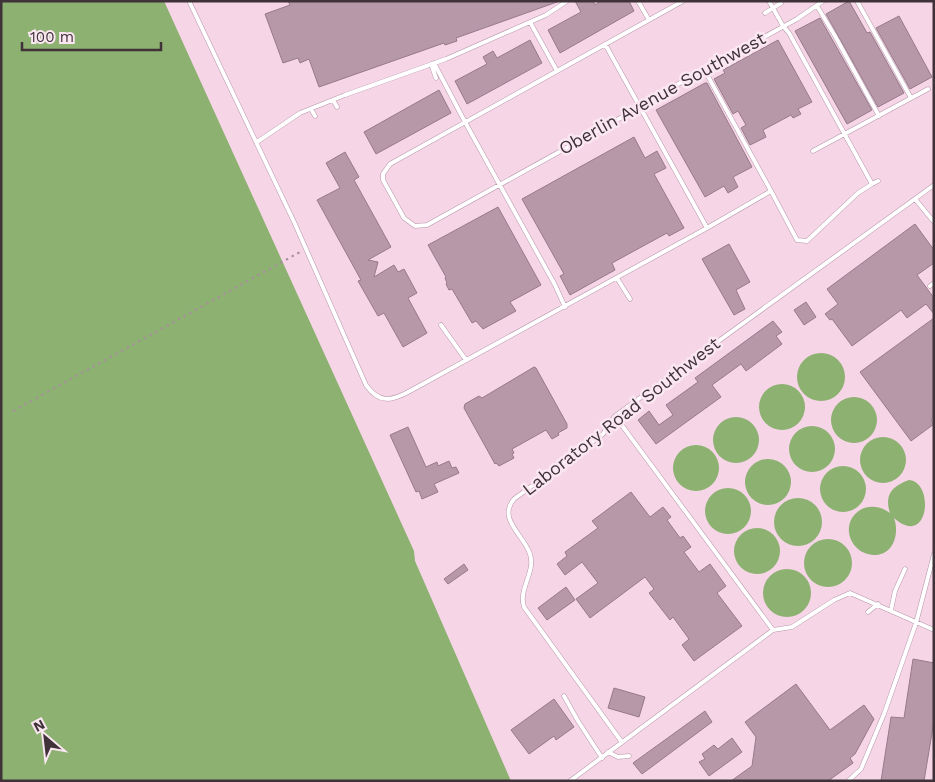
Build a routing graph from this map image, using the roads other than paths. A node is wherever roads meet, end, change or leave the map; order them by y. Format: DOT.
graph roads {
  1 [pos="189,1"];
  2 [pos="567,1"];
  3 [pos="638,1"];
  4 [pos="683,1"];
  5 [pos="770,1"];
  6 [pos="823,1"];
  7 [pos="857,1"];
  8 [pos="782,3"];
  9 [pos="817,6"];
  10 [pos="773,8"];
  11 [pos="765,12"];
  12 [pos="649,20"];
  13 [pos="530,22"];
  14 [pos="783,26"];
  15 [pos="605,44"];
  16 [pos="433,64"];
  17 [pos="704,69"];
  18 [pos="557,71"];
  19 [pos="436,78"];
  20 [pos="928,89"];
  21 [pos="357,90"];
  22 [pos="360,97"];
  23 [pos="911,98"];
  24 [pos="333,100"];
  25 [pos="639,106"];
  26 [pos="336,107"];
  27 [pos="311,108"];
  28 [pos="315,116"];
  29 [pos="879,116"];
  30 [pos="465,122"];
  31 [pos="844,134"];
  32 [pos="257,142"];
  33 [pos="813,151"];
  34 [pos="878,180"];
  35 [pos="500,184"];
  36 [pos="872,184"];
  37 [pos="934,185"];
  38 [pos="929,188"];
  39 [pos="771,191"];
  40 [pos="934,194"];
  41 [pos="915,199"];
  42 [pos="934,222"];
  43 [pos="707,228"];
  44 [pos="617,278"];
  45 [pos="630,299"];
  46 [pos="565,307"];
  47 [pos="441,325"];
  48 [pos="466,360"];
  49 [pos="615,416"];
  50 [pos="934,554"];
  51 [pos="905,569"];
  52 [pos="878,604"];
  53 [pos="891,610"];
  54 [pos="868,612"];
  55 [pos="916,623"];
  56 [pos="773,630"];
  57 [pos="934,630"];
  58 [pos="564,696"];
  59 [pos="621,741"];
  60 [pos="608,752"];
  61 [pos="628,756"];
  62 [pos="602,758"];
  63 [pos="570,781"];
  64 [pos="848,781"];
  1 -- 32 [label="lane"];
  2 -- 13 [label="lane"];
  3 -- 12 [label="lane"];
  4 -- 12 [label="lane"];
  5 -- 10 [label="lane"];
  6 -- 9 [label="lane, Oberlin Avenue Southwest"];
  7 -- 23 [label="lane"];
  8 -- 10 [label="lane"];
  9 -- 14 [label="lane, Oberlin Avenue Southwest"];
  9 -- 29 [label="lane"];
  10 -- 11 [label="lane"];
  10 -- 14 [label="lane"];
  12 -- 15 [label="lane"];
  13 -- 16 [label="lane"];
  13 -- 18 [label="lane"];
  14 -- 17 [label="lane, Oberlin Avenue Southwest"];
  14 -- 31 [label="lane"];
  15 -- 18 [label="lane"];
  15 -- 25 [label="lane"];
  16 -- 19 [label="lane"];
  16 -- 21 [label="lane"];
  16 -- 30 [label="lane"];
  17 -- 25 [label="lane, Oberlin Avenue Southwest"];
  17 -- 39 [label="lane"];
  18 -- 30 [label="lane"];
  20 -- 23 [label="lane"];
  21 -- 22 [label="lane"];
  21 -- 24 [label="lane"];
  23 -- 29 [label="lane"];
  24 -- 26 [label="lane"];
  24 -- 27 [label="lane"];
  25 -- 35 [label="lane, Oberlin Avenue Southwest"];
  25 -- 43 [label="lane"];
  27 -- 28 [label="lane"];
  27 -- 32 [label="lane"];
  29 -- 31 [label="lane"];
  30 -- 35 [label="lane"];
  30 -- 35 [label="lane, Oberlin Avenue Southwest"];
  31 -- 33 [label="lane"];
  31 -- 36 [label="lane"];
  32 -- 48 [label="lane"];
  34 -- 36 [label="lane"];
  35 -- 46 [label="lane"];
  36 -- 39 [label="lane"];
  37 -- 38 [label="lane, Laboratory Road Southwest"];
  38 -- 40 [label="lane"];
  38 -- 41 [label="lane, Laboratory Road Southwest"];
  39 -- 43 [label="lane"];
  41 -- 42 [label="lane"];
  41 -- 49 [label="lane, Laboratory Road Southwest"];
  43 -- 44 [label="lane"];
  44 -- 45 [label="lane"];
  44 -- 46 [label="lane"];
  46 -- 48 [label="lane"];
  47 -- 48 [label="lane"];
  49 -- 56 [label="lane"];
  49 -- 59 [label="lane, Laboratory Road Southwest"];
  50 -- 55 [label="lane"];
  51 -- 53 [label="lane"];
  52 -- 53 [label="lane"];
  52 -- 54 [label="lane"];
  52 -- 56 [label="lane"];
  53 -- 55 [label="lane"];
  55 -- 57 [label="lane"];
  55 -- 64 [label="lane"];
  56 -- 59 [label="lane"];
  58 -- 62 [label="lane"];
  59 -- 60 [label="lane"];
  60 -- 61 [label="lane"];
  60 -- 62 [label="lane"];
  62 -- 63 [label="lane"];
}
